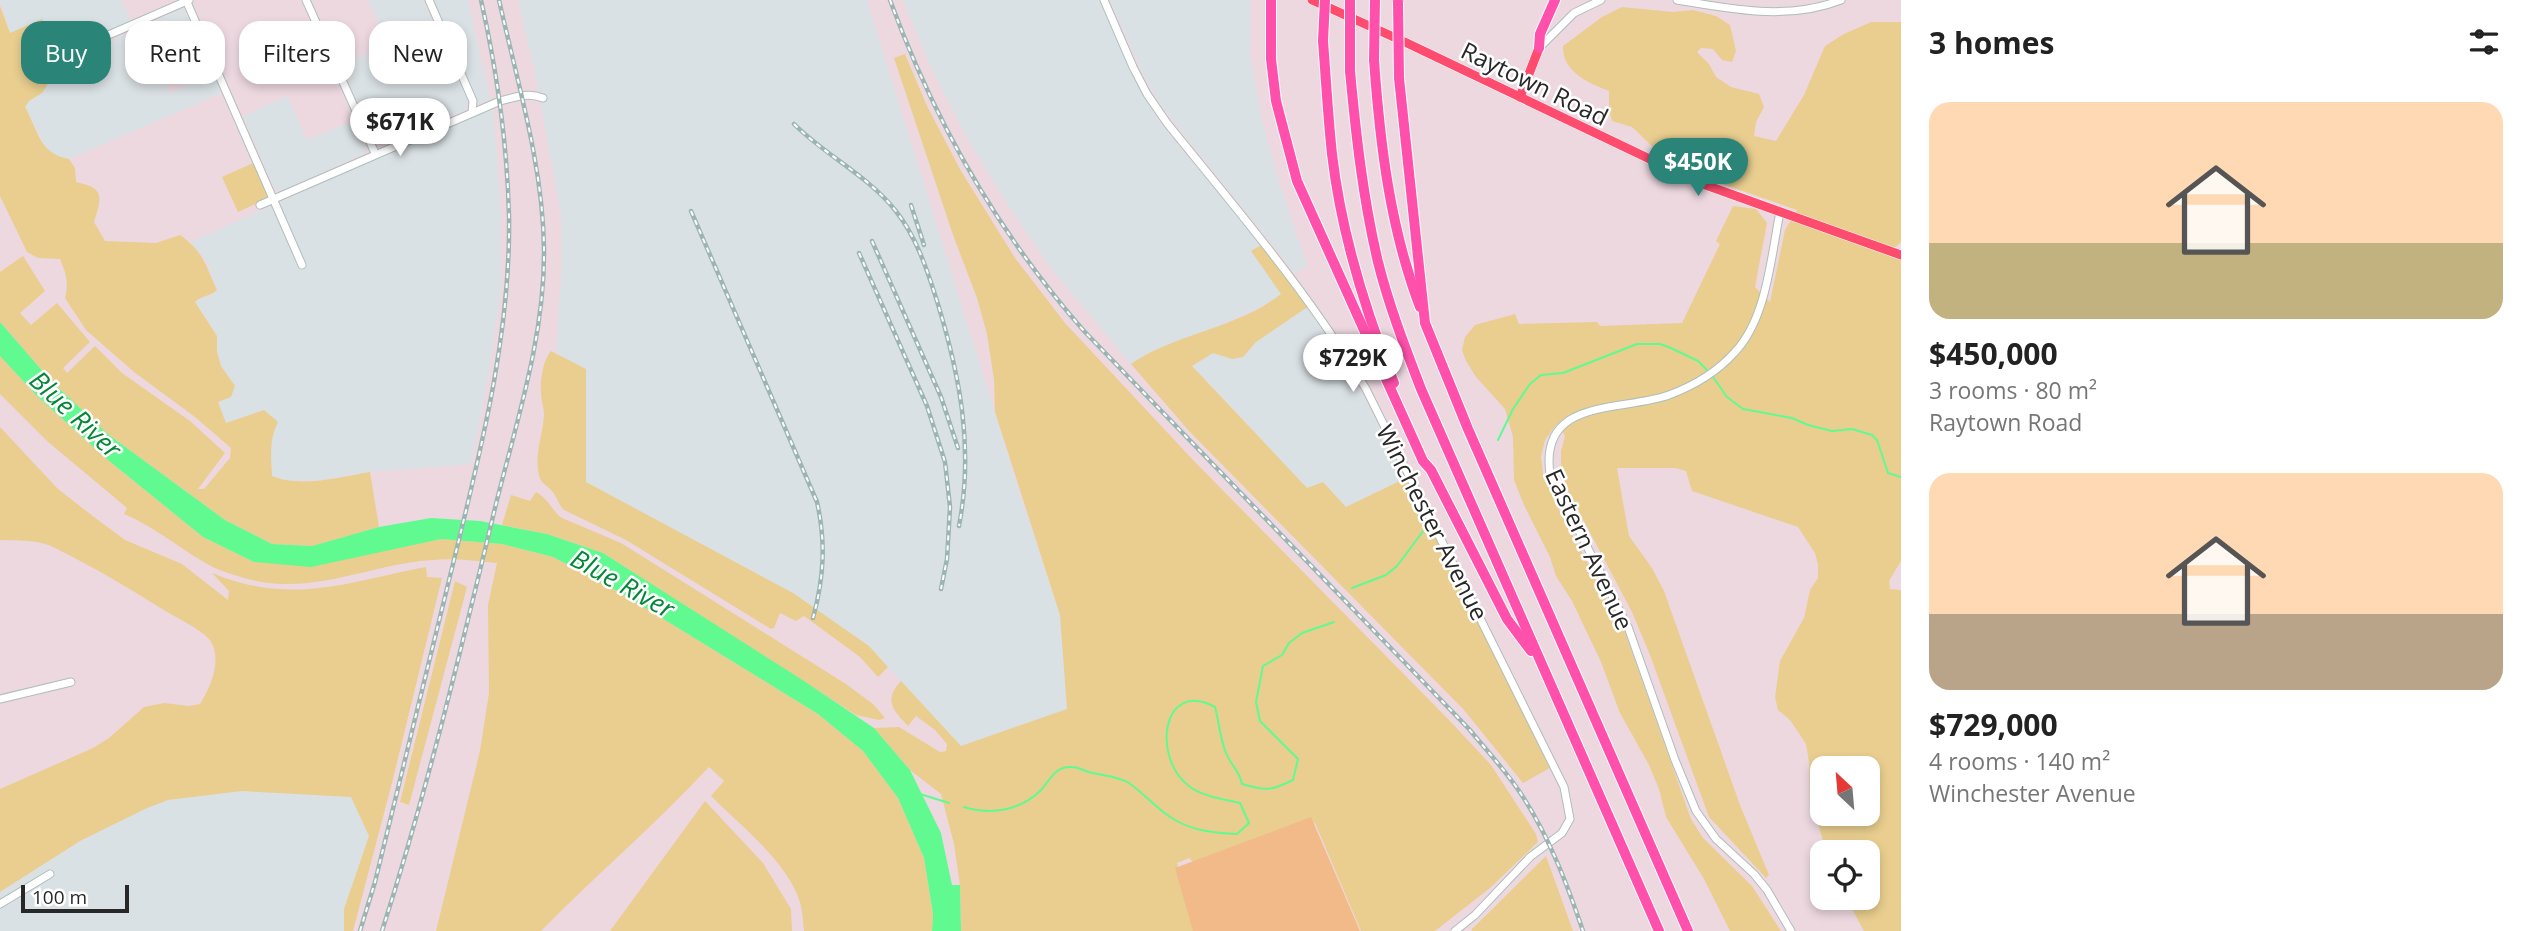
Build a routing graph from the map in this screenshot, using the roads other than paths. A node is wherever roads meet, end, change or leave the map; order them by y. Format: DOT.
graph roads {
  1 [pos="187,0"];
  2 [pos="306,0"];
  3 [pos="429,0"];
  4 [pos="1104,0"];
  5 [pos="1271,0"];
  6 [pos="1312,0"];
  7 [pos="1325,0"];
  8 [pos="1350,0"];
  9 [pos="1375,0"];
  10 [pos="1555,0"];
  11 [pos="1601,0"];
  12 [pos="1677,0"];
  13 [pos="1842,0"];
  14 [pos="1398,1"];
  15 [pos="111,34"];
  16 [pos="1539,48"];
  17 [pos="1520,97"];
  18 [pos="543,99"];
  19 [pos="472,112"];
  20 [pos="376,153"];
  21 [pos="274,198"];
  22 [pos="260,205"];
  23 [pos="1780,212"];
  24 [pos="1901,255"];
  25 [pos="302,265"];
  26 [pos="1425,323"];
  27 [pos="1431,470"];
  28 [pos="1543,667"];
  29 [pos="71,682"];
  30 [pos="0,699"];
  31 [pos="50,874"];
  32 [pos="0,904"];
  33 [pos="1455,931"];
  34 [pos="1659,931"];
  35 [pos="1688,931"];
  36 [pos="1791,931"];
  1 -- 15 [label="street"];
  1 -- 21 [label="street"];
  2 -- 20 [label="street"];
  3 -- 19 [label="street"];
  4 -- 33 [label="street, Winchester Avenue"];
  5 -- 27 [label="highway"];
  6 -- 17 [label="main road, Raytown Road"];
  7 -- 27 [label="highway, bridge"];
  8 -- 28 [label="highway, bridge"];
  9 -- 26 [label="highway, bridge"];
  10 -- 16 [label="highway"];
  11 -- 16 [label="street"];
  12 -- 13 [label="street"];
  14 -- 26 [label="highway, bridge"];
  16 -- 17 [label="main road"];
  17 -- 23 [label="main road, Raytown Road"];
  18 -- 19 [label="street"];
  19 -- 20 [label="street"];
  20 -- 21 [label="street"];
  21 -- 22 [label="street"];
  21 -- 25 [label="street"];
  23 -- 24 [label="main road, Raytown Road"];
  23 -- 36 [label="street, Eastern Avenue"];
  26 -- 35 [label="highway"];
  27 -- 28 [label="highway"];
  28 -- 34 [label="highway"];
  29 -- 30 [label="street"];
  31 -- 32 [label="street"];
}
